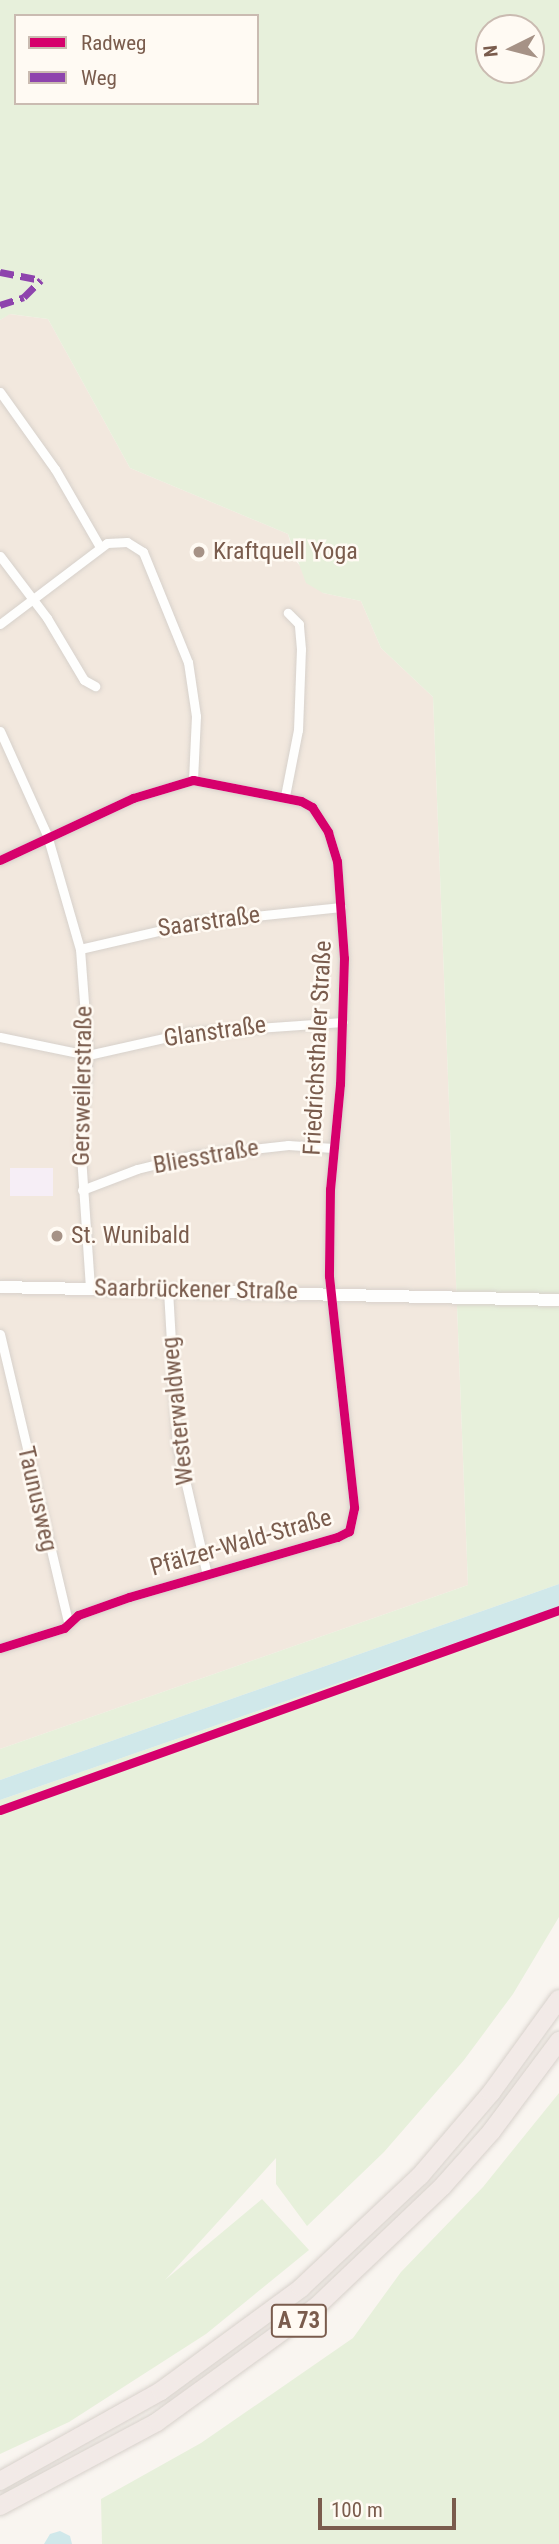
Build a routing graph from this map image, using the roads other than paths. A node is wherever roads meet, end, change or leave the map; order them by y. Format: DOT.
graph roads {
  1 [pos="0,392"];
  2 [pos="100,547"];
  3 [pos="0,556"];
  4 [pos="31,599"];
  5 [pos="288,613"];
  6 [pos="0,624"];
  7 [pos="95,685"];
  8 [pos="0,731"];
  9 [pos="193,780"];
  10 [pos="285,796"];
  11 [pos="47,835"];
  12 [pos="0,860"];
  13 [pos="341,907"];
  14 [pos="79,949"];
  15 [pos="343,1023"];
  16 [pos="0,1037"];
  17 [pos="88,1055"];
  18 [pos="333,1149"];
  19 [pos="82,1190"];
  20 [pos="0,1287"];
  21 [pos="90,1288"];
  22 [pos="167,1290"];
  23 [pos="331,1293"];
  24 [pos="559,1300"];
  25 [pos="0,1334"];
  26 [pos="206,1572"];
  27 [pos="68,1622"];
  28 [pos="0,1648"];
  29 [pos="559,1999"];
  30 [pos="559,2041"];
  31 [pos="0,2481"];
  32 [pos="0,2506"];
  1 -- 2 [label="street"];
  2 -- 4 [label="street"];
  2 -- 9 [label="street"];
  3 -- 4 [label="street"];
  4 -- 6 [label="street"];
  4 -- 7 [label="street"];
  5 -- 10 [label="street"];
  8 -- 11 [label="street, Gersweilerstraße"];
  9 -- 10 [label="street, Friedrichsthaler Straße"];
  9 -- 11 [label="street, Friedrichsthaler Straße"];
  10 -- 13 [label="street, Friedrichsthaler Straße"];
  11 -- 12 [label="street, Friedrichsthaler Straße"];
  11 -- 14 [label="street, Gersweilerstraße"];
  13 -- 14 [label="street, Saarstraße"];
  13 -- 15 [label="street, Friedrichsthaler Straße"];
  14 -- 17 [label="street, Gersweilerstraße"];
  15 -- 17 [label="street, Glanstraße"];
  15 -- 18 [label="street, Friedrichsthaler Straße"];
  16 -- 17 [label="street"];
  17 -- 19 [label="street, Gersweilerstraße"];
  18 -- 19 [label="street, Bliesstraße"];
  18 -- 23 [label="street, Friedrichsthaler Straße"];
  19 -- 21 [label="street, Gersweilerstraße"];
  20 -- 21 [label="main road, Saarbrückener Straße"];
  21 -- 22 [label="main road, Saarbrückener Straße"];
  22 -- 23 [label="main road, Saarbrückener Straße"];
  22 -- 26 [label="street, Westerwaldweg"];
  23 -- 24 [label="main road, Saarbrückener Straße"];
  23 -- 26 [label="street, Pfälzer-Wald-Straße"];
  25 -- 27 [label="street, Taunusweg"];
  26 -- 27 [label="street, Pfälzer-Wald-Straße"];
  27 -- 28 [label="street, Pfälzer-Wald-Straße"];
  29 -- 31 [label="highway, A 73"];
  30 -- 32 [label="highway, A 73"];
}
